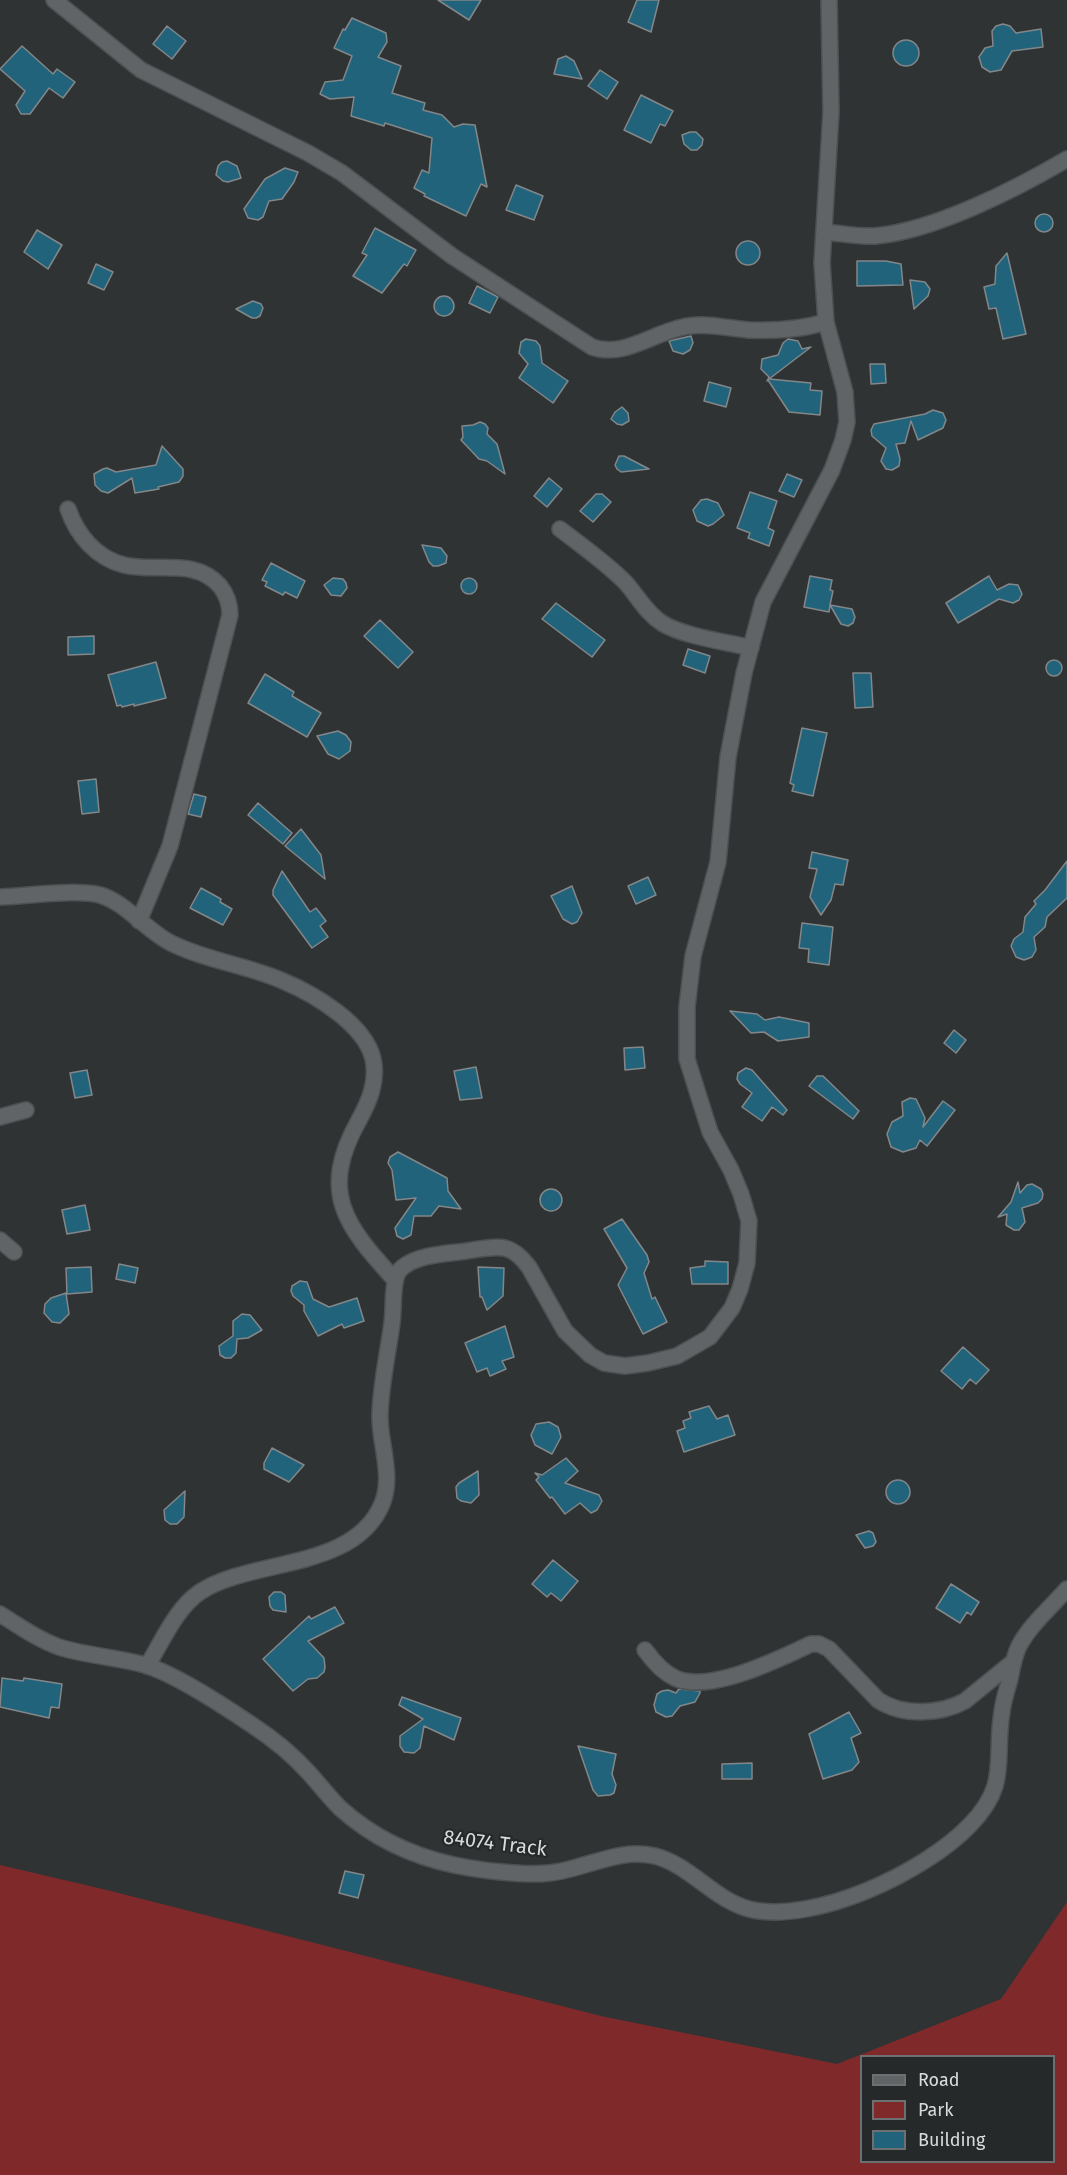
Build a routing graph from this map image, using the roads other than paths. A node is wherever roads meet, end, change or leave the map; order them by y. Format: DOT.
graph roads {
  1 [pos="54,0"];
  2 [pos="829,0"];
  3 [pos="1067,159"];
  4 [pos="824,232"];
  5 [pos="826,322"];
  6 [pos="68,509"];
  7 [pos="560,529"];
  8 [pos="751,648"];
  9 [pos="0,897"];
  10 [pos="139,921"];
  11 [pos="26,1110"];
  12 [pos="0,1117"];
  13 [pos="0,1240"];
  14 [pos="14,1252"];
  15 [pos="395,1280"];
  16 [pos="1067,1589"];
  17 [pos="0,1614"];
  18 [pos="645,1650"];
  19 [pos="1014,1661"];
  20 [pos="147,1666"];
  1 -- 5 [label="street"];
  2 -- 4 [label="street"];
  3 -- 4 [label="street"];
  4 -- 5 [label="street"];
  5 -- 8 [label="street"];
  6 -- 10 [label="street"];
  7 -- 8 [label="street"];
  8 -- 15 [label="street"];
  9 -- 10 [label="street"];
  10 -- 15 [label="street"];
  11 -- 12 [label="street"];
  13 -- 14 [label="street"];
  15 -- 20 [label="street"];
  16 -- 19 [label="street, 84074 Track"];
  17 -- 20 [label="street, 84074 Track"];
  18 -- 19 [label="street"];
  19 -- 20 [label="street, 84074 Track"];
}
